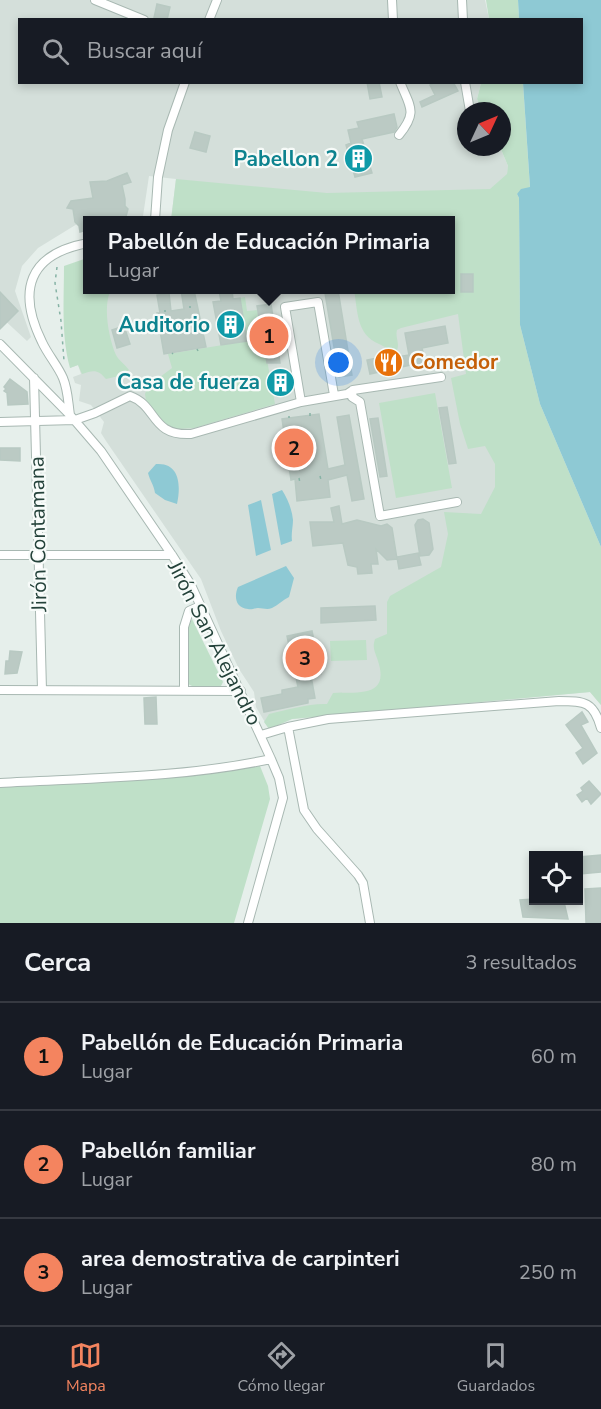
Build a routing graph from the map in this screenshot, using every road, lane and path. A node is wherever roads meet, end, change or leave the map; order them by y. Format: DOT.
graph roads {
  1 [pos="95,0"];
  2 [pos="216,0"];
  3 [pos="392,0"];
  4 [pos="462,0"];
  5 [pos="139,18"];
  6 [pos="210,18"];
  7 [pos="393,18"];
  8 [pos="463,18"];
  9 [pos="184,84"];
  10 [pos="401,84"];
  11 [pos="465,84"];
  12 [pos="468,102"];
  13 [pos="399,135"];
  14 [pos="155,216"];
  15 [pos="83,244"];
  16 [pos="57,267"];
  17 [pos="0,344"];
  18 [pos="64,363"];
  19 [pos="441,377"];
  20 [pos="34,378"];
  21 [pos="353,390"];
  22 [pos="334,395"];
  23 [pos="301,402"];
  24 [pos="72,418"];
  25 [pos="0,422"];
  26 [pos="36,422"];
  27 [pos="320,476"];
  28 [pos="299,478"];
  29 [pos="321,480"];
  30 [pos="300,483"];
  31 [pos="457,502"];
  32 [pos="0,555"];
  33 [pos="38,555"];
  34 [pos="172,555"];
  35 [pos="200,606"];
  36 [pos="0,690"];
  37 [pos="42,690"];
  38 [pos="184,690"];
  39 [pos="241,691"];
  40 [pos="288,727"];
  41 [pos="601,728"];
  42 [pos="261,735"];
  43 [pos="272,759"];
  44 [pos="0,783"];
  45 [pos="248,923"];
  46 [pos="370,923"];
  1 -- 5 [label="street"];
  2 -- 6 [label="street"];
  3 -- 7 [label="street"];
  4 -- 8 [label="street"];
  9 -- 14 [label="street"];
  10 -- 13 [label="street"];
  11 -- 12 [label="street"];
  15 -- 24 [label="street"];
  16 -- 18 [label="path"];
  17 -- 20 [label="street, Jirón San Alejandro"];
  19 -- 21 [label="street"];
  20 -- 24 [label="street, Jirón San Alejandro"];
  20 -- 26 [label="street, Jirón Contamana"];
  21 -- 22 [label="street"];
  21 -- 31 [label="street"];
  22 -- 23 [label="street"];
  22 -- 23 [label="street"];
  23 -- 24 [label="street"];
  24 -- 26 [label="street"];
  24 -- 34 [label="street, Jirón San Alejandro"];
  25 -- 26 [label="street"];
  26 -- 33 [label="street, Jirón Contamana"];
  27 -- 29 [label="path"];
  28 -- 30 [label="path"];
  32 -- 33 [label="street"];
  33 -- 34 [label="street"];
  33 -- 37 [label="street, Jirón Contamana"];
  34 -- 35 [label="street, Jirón San Alejandro"];
  35 -- 38 [label="street"];
  35 -- 39 [label="street, Jirón San Alejandro"];
  36 -- 37 [label="street"];
  37 -- 38 [label="street"];
  38 -- 39 [label="street"];
  39 -- 42 [label="street, Jirón San Alejandro"];
  40 -- 41 [label="street"];
  40 -- 42 [label="street"];
  40 -- 46 [label="street"];
  42 -- 43 [label="street, Jirón San Alejandro"];
  43 -- 44 [label="street"];
  43 -- 45 [label="street, Jirón San Alejandro"];
}
